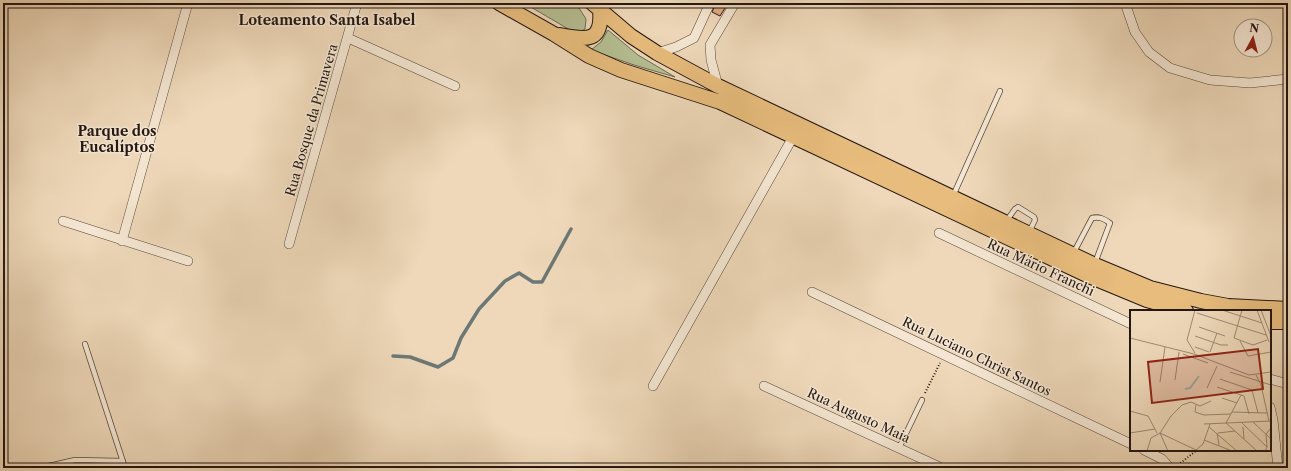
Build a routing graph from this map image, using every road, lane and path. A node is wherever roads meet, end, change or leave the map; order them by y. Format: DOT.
graph roads {
  1 [pos="188,3"];
  2 [pos="357,3"];
  3 [pos="710,3"];
  4 [pos="735,3"];
  5 [pos="1125,3"];
  6 [pos="503,4"];
  7 [pos="596,7"];
  8 [pos="554,34"];
  9 [pos="348,38"];
  10 [pos="694,38"];
  11 [pos="710,46"];
  12 [pos="657,53"];
  13 [pos="1288,79"];
  14 [pos="455,86"];
  15 [pos="718,86"];
  16 [pos="1000,91"];
  17 [pos="792,137"];
  18 [pos="953,198"];
  19 [pos="63,221"];
  20 [pos="1006,223"];
  21 [pos="939,233"];
  22 [pos="1028,233"];
  23 [pos="122,241"];
  24 [pos="289,244"];
  25 [pos="1073,255"];
  26 [pos="188,261"];
  27 [pos="1095,265"];
  28 [pos="812,292"];
  29 [pos="1228,308"];
  30 [pos="1288,309"];
  31 [pos="1182,310"];
  32 [pos="1271,322"];
  33 [pos="1288,322"];
  34 [pos="1130,324"];
  35 [pos="86,344"];
  36 [pos="944,355"];
  37 [pos="1271,379"];
  38 [pos="1288,384"];
  39 [pos="652,386"];
  40 [pos="764,386"];
  41 [pos="922,400"];
  42 [pos="1271,410"];
  43 [pos="1130,444"];
  44 [pos="899,448"];
  45 [pos="1146,451"];
  46 [pos="1196,451"];
  47 [pos="123,461"];
  48 [pos="40,468"];
  49 [pos="125,468"];
  50 [pos="942,468"];
  51 [pos="1170,468"];
  52 [pos="1174,468"];
  53 [pos="1278,468"];
  1 -- 23 [label="street"];
  2 -- 9 [label="street, Rua Bosque da Primavera"];
  3 -- 10 [label="street"];
  4 -- 11 [label="street"];
  5 -- 13 [label="street"];
  6 -- 8 [label="main road"];
  7 -- 8 [label="main road"];
  7 -- 12 [label="main road"];
  8 -- 17 [label="main road"];
  9 -- 14 [label="street"];
  9 -- 24 [label="street, Rua Bosque da Primavera"];
  10 -- 11 [label="street"];
  10 -- 12 [label="street"];
  11 -- 15 [label="street"];
  12 -- 15 [label="main road"];
  15 -- 18 [label="main road"];
  16 -- 18 [label="lane"];
  17 -- 31 [label="main road"];
  17 -- 39 [label="street"];
  18 -- 20 [label="main road"];
  19 -- 23 [label="street"];
  20 -- 22 [label="main road"];
  20 -- 22 [label="lane"];
  21 -- 34 [label="street, Rua Mário Franchi"];
  22 -- 25 [label="main road"];
  23 -- 26 [label="street"];
  25 -- 27 [label="main road"];
  25 -- 27 [label="lane"];
  27 -- 29 [label="main road"];
  28 -- 36 [label="street, Rua Luciano Christ Santos"];
  29 -- 30 [label="main road"];
  32 -- 33 [label="main road"];
  35 -- 47 [label="lane"];
  36 -- 41 [label="path"];
  36 -- 43 [label="street, Rua Luciano Christ Santos"];
  37 -- 38 [label="street"];
  40 -- 44 [label="street, Rua Augusto Maia"];
  41 -- 44 [label="lane"];
  42 -- 53 [label="street"];
  44 -- 50 [label="street, Rua Augusto Maia"];
  45 -- 51 [label="street"];
  46 -- 52 [label="path"];
  47 -- 48 [label="lane"];
  47 -- 49 [label="lane"];
}
